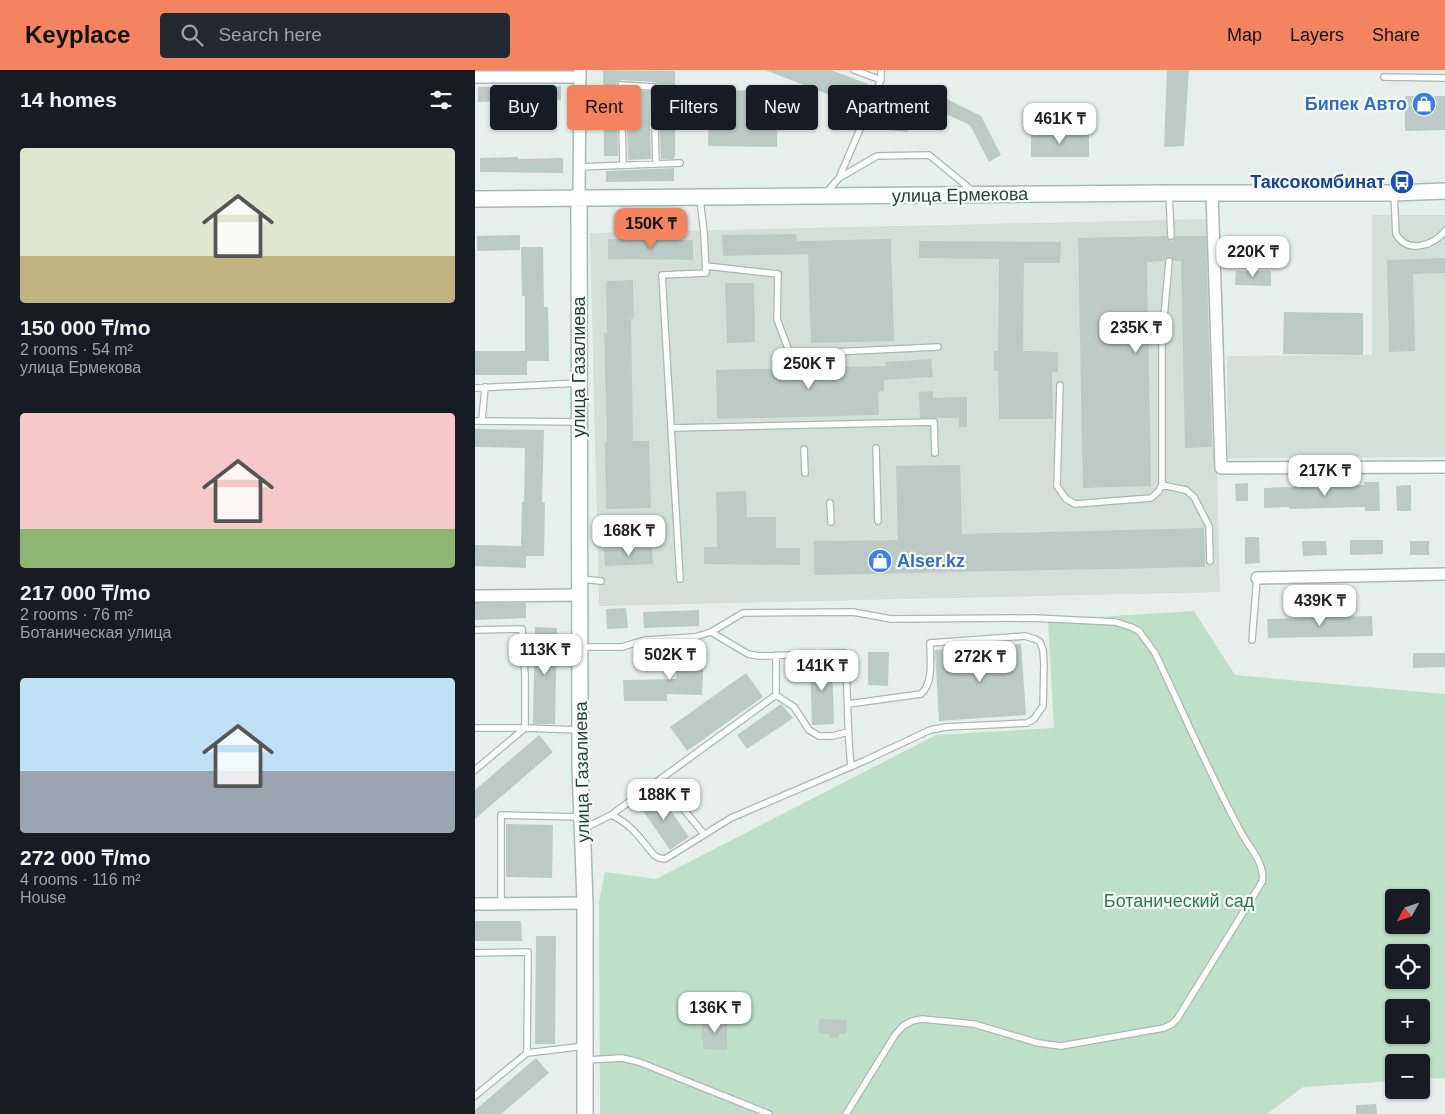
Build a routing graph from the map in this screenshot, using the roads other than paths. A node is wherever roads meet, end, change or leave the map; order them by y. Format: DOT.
graph roads {
  1 [pos="854,70"];
  2 [pos="881,70"];
  3 [pos="580,74"];
  4 [pos="475,77"];
  5 [pos="1384,77"];
  6 [pos="1445,78"];
  7 [pos="881,80"];
  8 [pos="680,163"];
  9 [pos="656,164"];
  10 [pos="623,165"];
  11 [pos="578,166"];
  12 [pos="839,178"];
  13 [pos="1445,190"];
  14 [pos="1169,193"];
  15 [pos="1212,193"];
  16 [pos="1394,193"];
  17 [pos="978,195"];
  18 [pos="824,196"];
  19 [pos="700,197"];
  20 [pos="579,198"];
  21 [pos="475,200"];
  22 [pos="1445,231"];
  23 [pos="1171,236"];
  24 [pos="1169,261"];
  25 [pos="706,266"];
  26 [pos="938,347"];
  27 [pos="579,383"];
  28 [pos="1060,385"];
  29 [pos="485,387"];
  30 [pos="475,388"];
  31 [pos="475,420"];
  32 [pos="482,420"];
  33 [pos="580,422"];
  34 [pos="671,428"];
  35 [pos="876,448"];
  36 [pos="804,449"];
  37 [pos="935,453"];
  38 [pos="1445,467"];
  39 [pos="805,473"];
  40 [pos="1162,485"];
  41 [pos="830,503"];
  42 [pos="878,521"];
  43 [pos="831,522"];
  44 [pos="1210,561"];
  45 [pos="1445,574"];
  46 [pos="1257,578"];
  47 [pos="580,579"];
  48 [pos="680,579"];
  49 [pos="601,581"];
  50 [pos="580,595"];
  51 [pos="475,596"];
  52 [pos="475,630"];
  53 [pos="711,632"];
  54 [pos="1252,640"];
  55 [pos="580,647"];
  56 [pos="776,655"];
  57 [pos="776,695"];
  58 [pos="848,704"];
  59 [pos="475,728"];
  60 [pos="525,728"];
  61 [pos="580,730"];
  62 [pos="848,732"];
  63 [pos="851,766"];
  64 [pos="475,770"];
  65 [pos="670,793"];
  66 [pos="611,815"];
  67 [pos="582,823"];
  68 [pos="704,834"];
  69 [pos="585,903"];
  70 [pos="475,904"];
  71 [pos="501,904"];
  72 [pos="475,953"];
  73 [pos="527,1053"];
  74 [pos="585,1053"];
  75 [pos="475,1096"];
  76 [pos="585,1114"];
  77 [pos="769,1114"];
  78 [pos="846,1114"];
  1 -- 7 [label="lane"];
  2 -- 7 [label="lane"];
  3 -- 4 [label="street"];
  3 -- 11 [label="street, улица Газалиева"];
  5 -- 6 [label="lane"];
  7 -- 12 [label="lane"];
  8 -- 9 [label="lane"];
  9 -- 10 [label="lane"];
  9 -- 10 [label="lane"];
  10 -- 11 [label="lane"];
  11 -- 20 [label="street, улица Газалиева"];
  12 -- 17 [label="lane"];
  12 -- 18 [label="lane"];
  13 -- 16 [label="main road, улица Ермекова"];
  14 -- 15 [label="main road, улица Ермекова"];
  14 -- 17 [label="main road, улица Ермекова"];
  14 -- 23 [label="lane"];
  15 -- 16 [label="main road, улица Ермекова"];
  15 -- 38 [label="street"];
  16 -- 22 [label="lane"];
  17 -- 18 [label="main road, улица Ермекова"];
  18 -- 19 [label="main road, улица Ермекова"];
  19 -- 20 [label="main road, улица Ермекова"];
  19 -- 25 [label="lane"];
  20 -- 21 [label="main road, улица Ермекова"];
  20 -- 27 [label="main road, улица Газалиева"];
  24 -- 40 [label="lane"];
  25 -- 26 [label="lane"];
  25 -- 34 [label="lane"];
  27 -- 29 [label="lane"];
  27 -- 33 [label="main road, улица Газалиева"];
  28 -- 40 [label="lane"];
  29 -- 30 [label="lane"];
  29 -- 32 [label="lane"];
  31 -- 32 [label="lane"];
  32 -- 33 [label="lane"];
  33 -- 47 [label="main road, улица Газалиева"];
  34 -- 37 [label="lane"];
  34 -- 48 [label="lane"];
  35 -- 42 [label="lane"];
  36 -- 39 [label="lane"];
  40 -- 44 [label="lane"];
  41 -- 43 [label="lane"];
  45 -- 46 [label="street"];
  46 -- 54 [label="lane"];
  47 -- 49 [label="lane"];
  47 -- 50 [label="main road, улица Газалиева"];
  50 -- 51 [label="street"];
  50 -- 55 [label="main road, улица Газалиева"];
  52 -- 60 [label="lane"];
  53 -- 55 [label="lane"];
  53 -- 56 [label="lane"];
  53 -- 78 [label="lane"];
  55 -- 61 [label="main road, улица Газалиева"];
  56 -- 57 [label="lane"];
  56 -- 58 [label="lane"];
  57 -- 62 [label="lane"];
  57 -- 66 [label="lane"];
  58 -- 62 [label="lane"];
  58 -- 63 [label="lane"];
  59 -- 60 [label="lane"];
  60 -- 61 [label="lane"];
  60 -- 64 [label="lane"];
  61 -- 67 [label="main road, улица Газалиева"];
  62 -- 63 [label="lane"];
  63 -- 68 [label="lane"];
  65 -- 68 [label="lane"];
  66 -- 67 [label="lane"];
  66 -- 68 [label="lane"];
  67 -- 69 [label="main road, улица Газалиева"];
  67 -- 71 [label="lane"];
  69 -- 71 [label="street"];
  69 -- 74 [label="main road, улица Газалиева"];
  70 -- 71 [label="street"];
  72 -- 73 [label="lane"];
  73 -- 74 [label="lane"];
  73 -- 75 [label="lane"];
  74 -- 76 [label="main road, улица Газалиева"];
  74 -- 77 [label="lane"];
}
